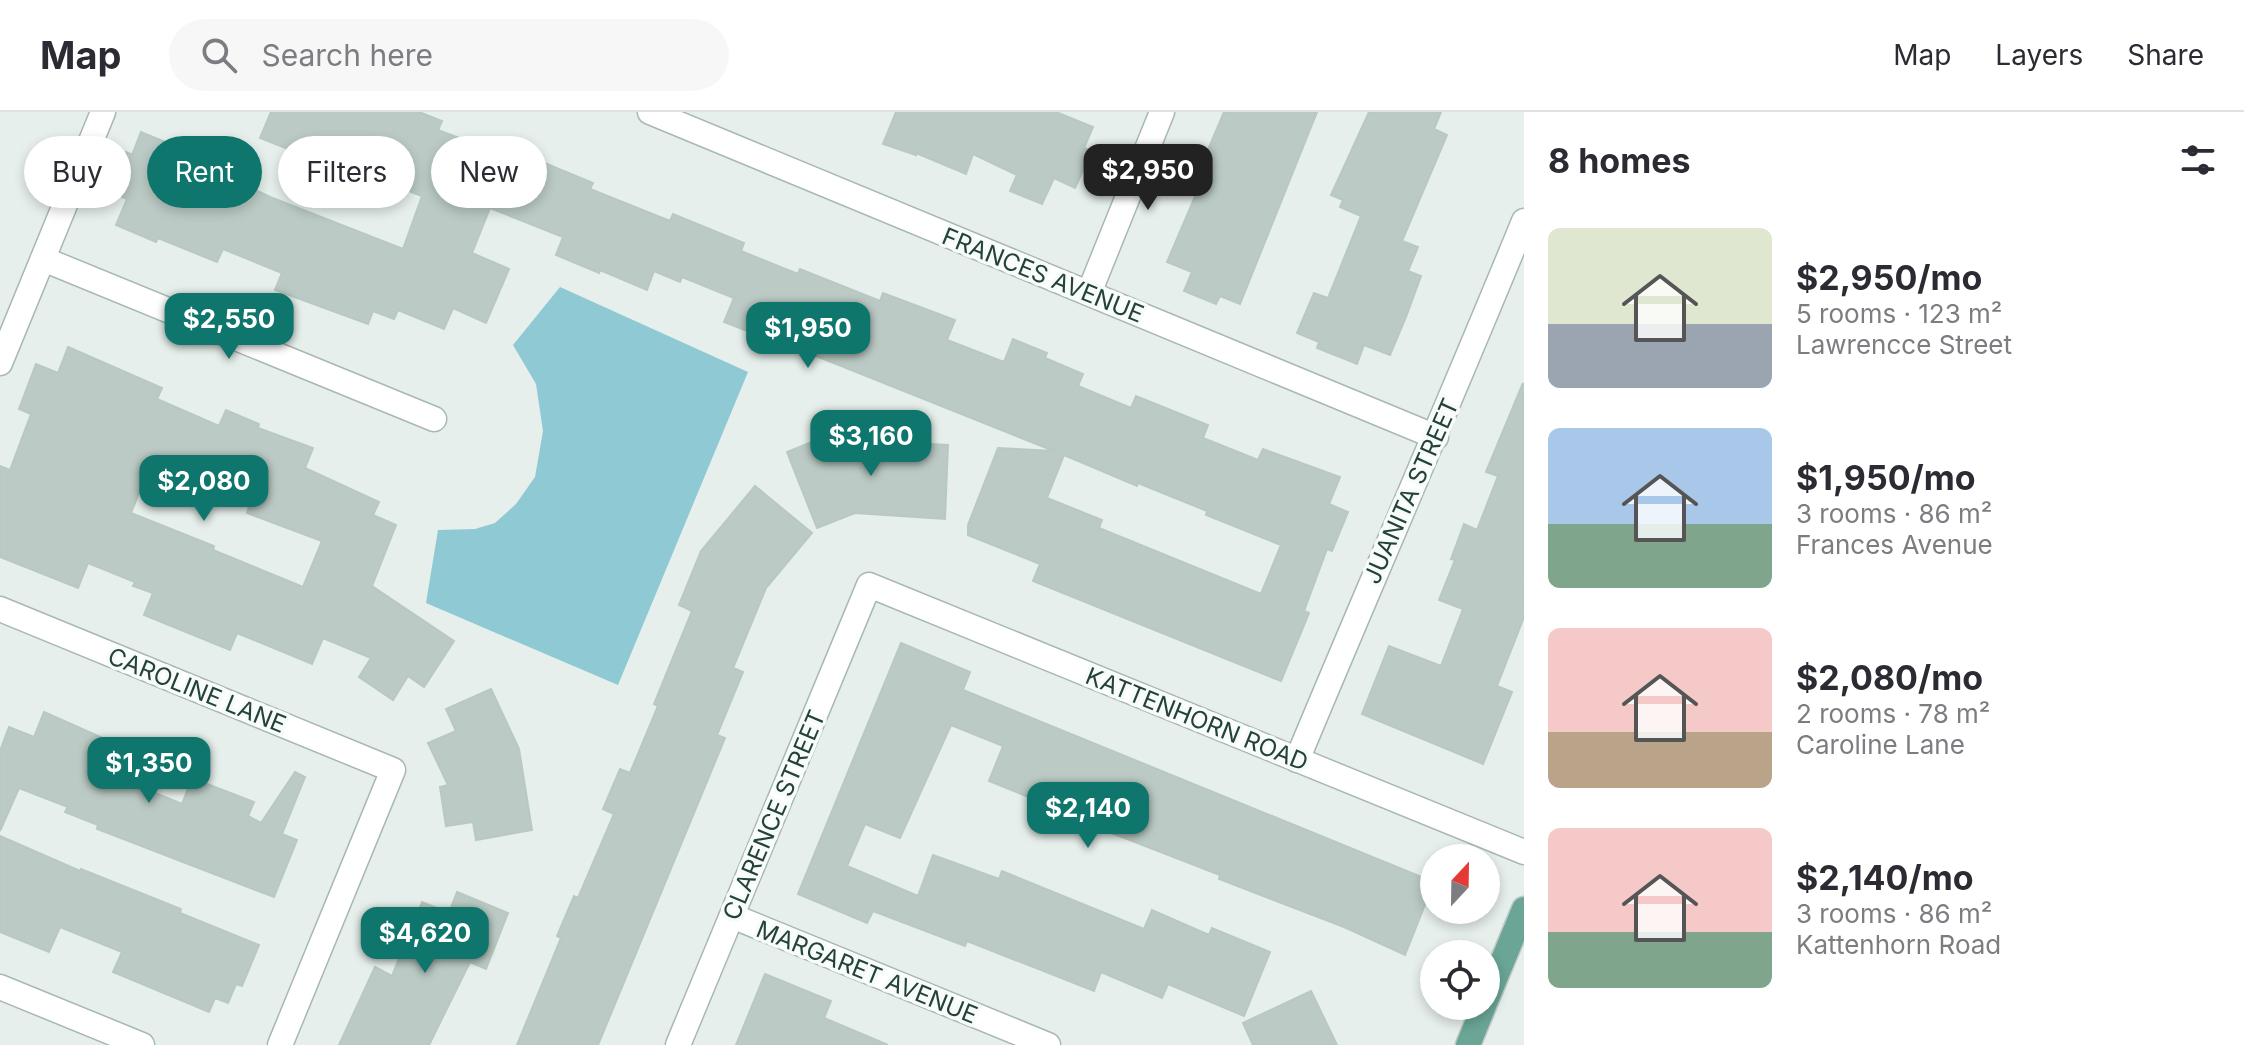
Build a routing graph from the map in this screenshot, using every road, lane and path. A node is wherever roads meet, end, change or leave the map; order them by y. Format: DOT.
graph roads {
  1 [pos="103,112"];
  2 [pos="650,112"];
  3 [pos="1162,112"];
  4 [pos="1524,221"];
  5 [pos="43,259"];
  6 [pos="1089,293"];
  7 [pos="0,363"];
  8 [pos="434,419"];
  9 [pos="1436,437"];
  10 [pos="869,585"];
  11 [pos="0,609"];
  12 [pos="1297,760"];
  13 [pos="1524,852"];
  14 [pos="1524,909"];
  15 [pos="732,916"];
  16 [pos="1500,967"];
  17 [pos="0,987"];
  18 [pos="1478,1020"];
  19 [pos="142,1045"];
  20 [pos="280,1045"];
  21 [pos="678,1045"];
  22 [pos="1048,1045"];
  23 [pos="1468,1045"];
  1 -- 5 [label="street"];
  2 -- 6 [label="street, FRANCES AVENUE"];
  3 -- 6 [label="street"];
  4 -- 9 [label="street, JUANITA STREET"];
  5 -- 7 [label="street"];
  5 -- 8 [label="street"];
  6 -- 9 [label="street, FRANCES AVENUE"];
  9 -- 12 [label="street, JUANITA STREET"];
  10 -- 12 [label="street, KATTENHORN ROAD"];
  10 -- 15 [label="street, CLARENCE STREET"];
  11 -- 20 [label="street, CAROLINE LANE"];
  12 -- 13 [label="street, KATTENHORN ROAD"];
  14 -- 16 [label="main road"];
  15 -- 21 [label="street, CLARENCE STREET"];
  15 -- 22 [label="street, MARGARET AVENUE"];
  17 -- 19 [label="street"];
  18 -- 23 [label="main road"];
}
